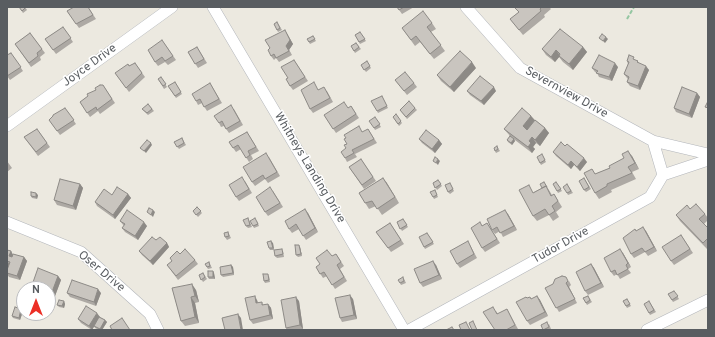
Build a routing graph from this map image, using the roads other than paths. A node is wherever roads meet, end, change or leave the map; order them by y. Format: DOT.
graph roads {
  1 [pos="172,7"];
  2 [pos="213,7"];
  3 [pos="466,7"];
  4 [pos="7,126"];
  5 [pos="653,142"];
  6 [pos="708,154"];
  7 [pos="708,160"];
  8 [pos="663,175"];
  9 [pos="7,222"];
  10 [pos="708,300"];
  11 [pos="158,330"];
  12 [pos="404,330"];
  13 [pos="409,330"];
  14 [pos="648,330"];
  1 -- 4 [label="street, Joyce Drive"];
  2 -- 12 [label="street, Whitneys Landing Drive"];
  3 -- 5 [label="street, Severnview Drive"];
  5 -- 6 [label="street, Severnview Drive"];
  5 -- 8 [label="street"];
  7 -- 8 [label="street"];
  8 -- 13 [label="street, Tudor Drive"];
  9 -- 11 [label="street, Oser Drive"];
  10 -- 14 [label="street"];
}
